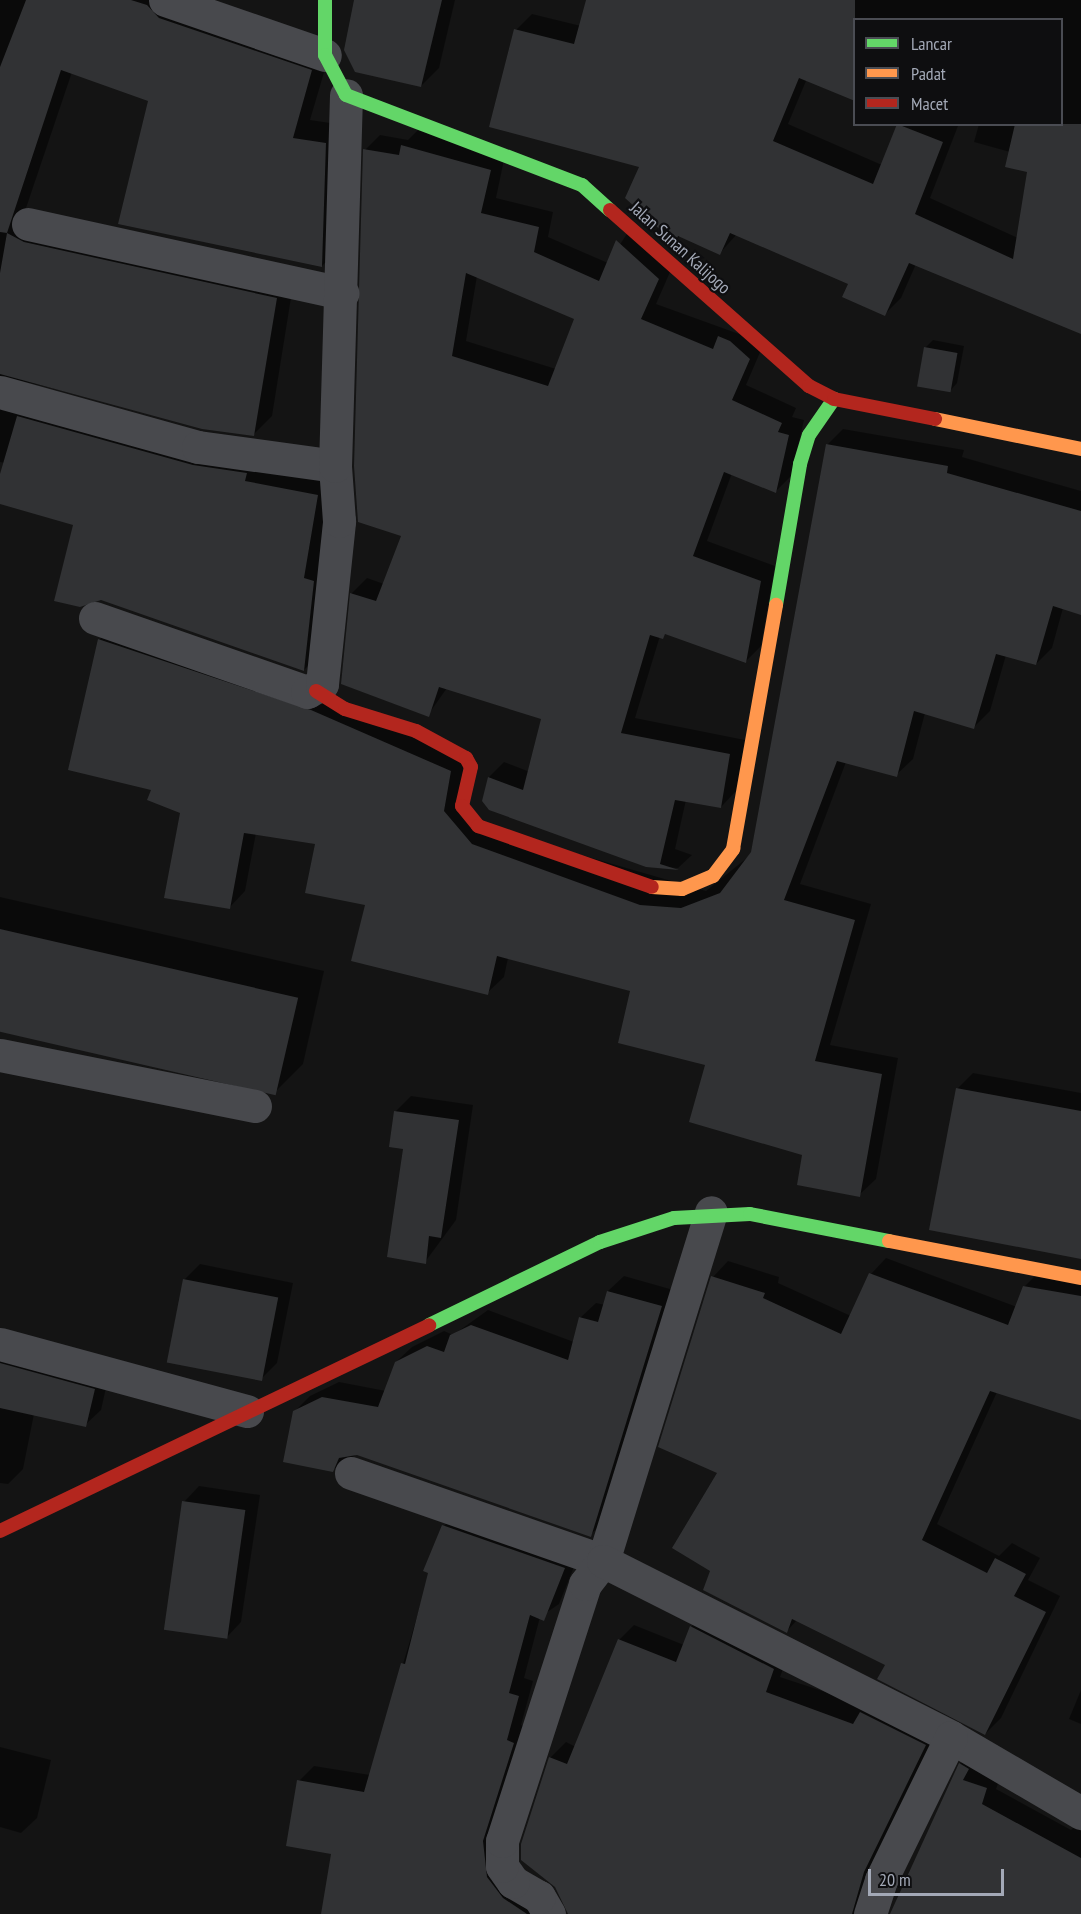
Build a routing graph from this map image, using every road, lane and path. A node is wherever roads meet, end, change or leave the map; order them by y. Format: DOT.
graph roads {
  1 [pos="165,0"];
  2 [pos="325,0"];
  3 [pos="325,55"];
  4 [pos="346,95"];
  5 [pos="28,224"];
  6 [pos="343,293"];
  7 [pos="0,392"];
  8 [pos="834,399"];
  9 [pos="1081,449"];
  10 [pos="335,466"];
  11 [pos="95,618"];
  12 [pos="316,691"];
  13 [pos="0,1055"];
  14 [pos="255,1106"];
  15 [pos="711,1212"];
  16 [pos="1081,1278"];
  17 [pos="0,1344"];
  18 [pos="247,1411"];
  19 [pos="351,1473"];
  20 [pos="2,1529"];
  21 [pos="603,1561"];
  22 [pos="951,1737"];
  23 [pos="1081,1813"];
  24 [pos="549,1914"];
  25 [pos="870,1914"];
  1 -- 3 [label="street"];
  2 -- 3 [label="street"];
  3 -- 4 [label="street"];
  4 -- 6 [label="street"];
  4 -- 8 [label="street, Jalan Sunan Kalijogo"];
  5 -- 6 [label="street"];
  6 -- 10 [label="street"];
  7 -- 10 [label="street"];
  8 -- 9 [label="street, Jalan Sunan Kalijogo"];
  8 -- 12 [label="street"];
  10 -- 12 [label="street"];
  11 -- 12 [label="street"];
  13 -- 14 [label="street"];
  15 -- 16 [label="street"];
  15 -- 18 [label="street"];
  15 -- 21 [label="street"];
  17 -- 18 [label="street"];
  18 -- 20 [label="street"];
  19 -- 21 [label="street"];
  21 -- 22 [label="street"];
  21 -- 24 [label="street"];
  22 -- 23 [label="street"];
  22 -- 25 [label="street"];
}
